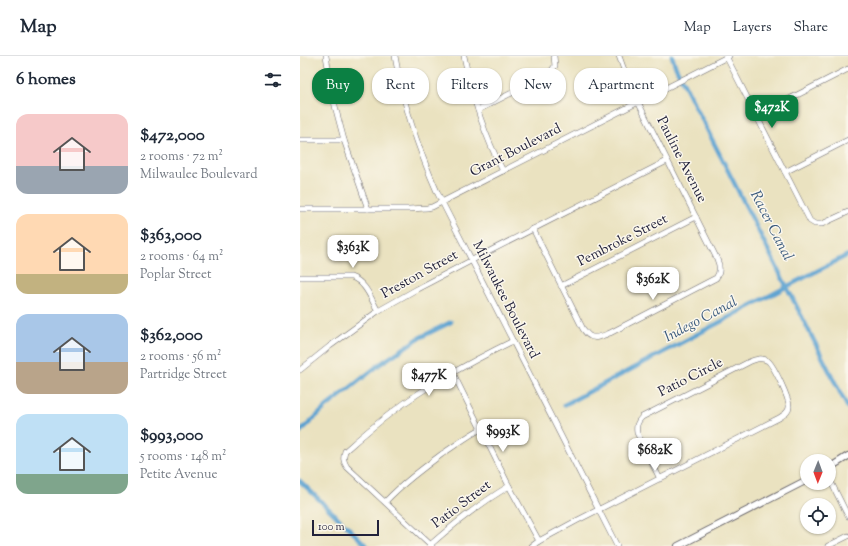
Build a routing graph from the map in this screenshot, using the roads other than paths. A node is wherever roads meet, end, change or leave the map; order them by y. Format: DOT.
graph roads {
  1 [pos="326,56"];
  2 [pos="395,56"];
  3 [pos="464,56"];
  4 [pos="554,56"];
  5 [pos="619,56"];
  6 [pos="727,56"];
  7 [pos="623,68"];
  8 [pos="848,69"];
  9 [pos="668,87"];
  10 [pos="634,104"];
  11 [pos="639,104"];
  12 [pos="478,110"];
  13 [pos="756,116"];
  14 [pos="300,140"];
  15 [pos="344,140"];
  16 [pos="848,140"];
  17 [pos="667,161"];
  18 [pos="503,171"];
  19 [pos="785,172"];
  20 [pos="442,202"];
  21 [pos="300,209"];
  22 [pos="368,209"];
  23 [pos="848,212"];
  24 [pos="696,217"];
  25 [pos="533,229"];
  26 [pos="472,260"];
  27 [pos="300,277"];
  28 [pos="561,286"];
  29 [pos="378,311"];
  30 [pos="513,341"];
  31 [pos="300,370"];
  32 [pos="453,372"];
  33 [pos="481,429"];
  34 [pos="848,456"];
  35 [pos="836,464"];
  36 [pos="660,479"];
  37 [pos="800,484"];
  38 [pos="510,486"];
  39 [pos="835,490"];
  40 [pos="384,502"];
  41 [pos="598,510"];
  42 [pos="848,516"];
  43 [pos="848,536"];
  44 [pos="539,541"];
  45 [pos="431,545"];
  46 [pos="532,546"];
  47 [pos="617,546"];
  48 [pos="678,546"];
  49 [pos="828,546"];
  1 -- 15 [label="street"];
  2 -- 20 [label="street, Milwaukee Boulevard"];
  3 -- 12 [label="street"];
  4 -- 12 [label="street"];
  5 -- 7 [label="street, Pauline Avenue"];
  6 -- 9 [label="street, Grant Boulevard"];
  6 -- 13 [label="street"];
  8 -- 13 [label="street"];
  10 -- 18 [label="street, Grant Boulevard"];
  11 -- 17 [label="street, Pauline Avenue"];
  12 -- 18 [label="street"];
  13 -- 19 [label="street"];
  14 -- 15 [label="street"];
  15 -- 22 [label="street"];
  16 -- 19 [label="street"];
  17 -- 24 [label="street, Pauline Avenue"];
  17 -- 25 [label="street, Preston Street"];
  18 -- 20 [label="street, Grant Boulevard"];
  19 -- 23 [label="street"];
  20 -- 22 [label="street, Grant Boulevard"];
  20 -- 26 [label="street, Milwaukee Boulevard"];
  21 -- 22 [label="street, Grant Boulevard"];
  24 -- 28 [label="street, Pembroke Street"];
  24 -- 28 [label="street, Pauline Avenue"];
  25 -- 26 [label="street, Preston Street"];
  25 -- 28 [label="street"];
  26 -- 29 [label="street, Preston Street"];
  26 -- 30 [label="street, Milwaukee Boulevard"];
  27 -- 29 [label="street"];
  29 -- 31 [label="street, Preston Street"];
  30 -- 32 [label="street"];
  30 -- 41 [label="street, Milwaukee Boulevard"];
  32 -- 33 [label="street"];
  32 -- 40 [label="street"];
  33 -- 38 [label="street"];
  33 -- 40 [label="street"];
  34 -- 35 [label="street"];
  36 -- 36 [label="street, Patio Circle"];
  36 -- 41 [label="street"];
  37 -- 48 [label="street"];
  38 -- 44 [label="street"];
  38 -- 45 [label="street, Patio Street"];
  39 -- 42 [label="street"];
  40 -- 45 [label="street"];
  41 -- 44 [label="street"];
  41 -- 47 [label="street, Milwaukee Boulevard"];
  43 -- 49 [label="street"];
  44 -- 46 [label="street"];
}
